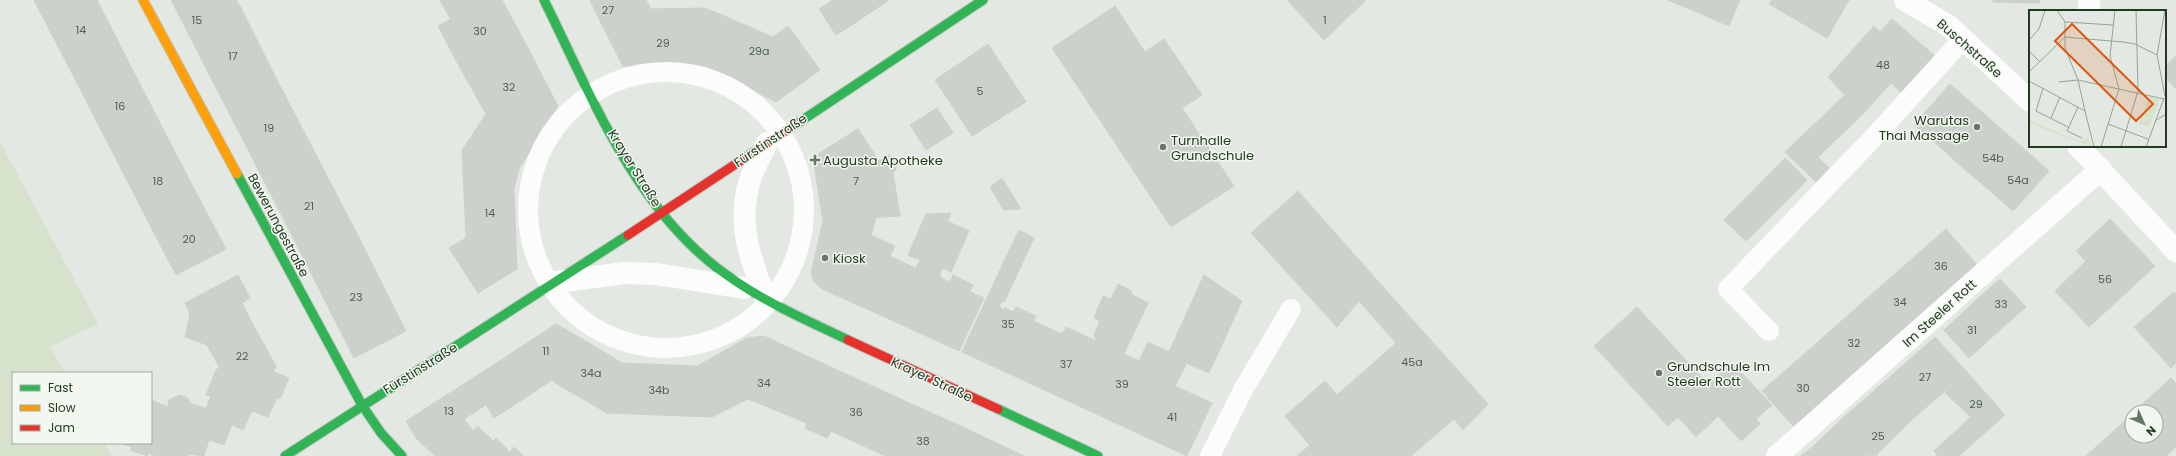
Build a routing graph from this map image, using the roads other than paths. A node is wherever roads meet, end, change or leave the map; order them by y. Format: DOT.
graph roads {
  1 [pos="143,0"];
  2 [pos="544,0"];
  3 [pos="984,0"];
  4 [pos="1905,0"];
  5 [pos="1963,39"];
  6 [pos="593,96"];
  7 [pos="2029,100"];
  8 [pos="774,138"];
  9 [pos="2083,148"];
  10 [pos="2101,169"];
  11 [pos="663,212"];
  12 [pos="2176,251"];
  13 [pos="553,285"];
  14 [pos="744,288"];
  15 [pos="767,302"];
  16 [pos="1291,309"];
  17 [pos="1769,331"];
  18 [pos="362,405"];
  19 [pos="285,456"];
  20 [pos="402,456"];
  21 [pos="1098,456"];
  22 [pos="1210,456"];
  23 [pos="1777,456"];
  1 -- 18 [label="street, Bewerungestraße"];
  2 -- 6 [label="street, Krayer Straße"];
  3 -- 8 [label="street, Fürstinstraße"];
  4 -- 5 [label="street, Buschstraße"];
  5 -- 7 [label="street, Buschstraße"];
  5 -- 17 [label="lane"];
  6 -- 8 [label="lane"];
  6 -- 11 [label="street, Krayer Straße"];
  6 -- 13 [label="lane"];
  8 -- 11 [label="street, Fürstinstraße"];
  8 -- 15 [label="street"];
  8 -- 15 [label="lane"];
  9 -- 10 [label="street"];
  10 -- 12 [label="street"];
  10 -- 23 [label="street, Im Steeler Rott"];
  11 -- 13 [label="street, Fürstinstraße"];
  11 -- 14 [label="street, Krayer Straße"];
  13 -- 14 [label="street, Fürstinstraße"];
  13 -- 15 [label="lane"];
  13 -- 18 [label="street, Fürstinstraße"];
  14 -- 15 [label="street, Krayer Straße"];
  15 -- 21 [label="street, Krayer Straße"];
  16 -- 22 [label="lane"];
  18 -- 19 [label="street, Fürstinstraße"];
  18 -- 20 [label="street, Bewerungestraße"];
}
